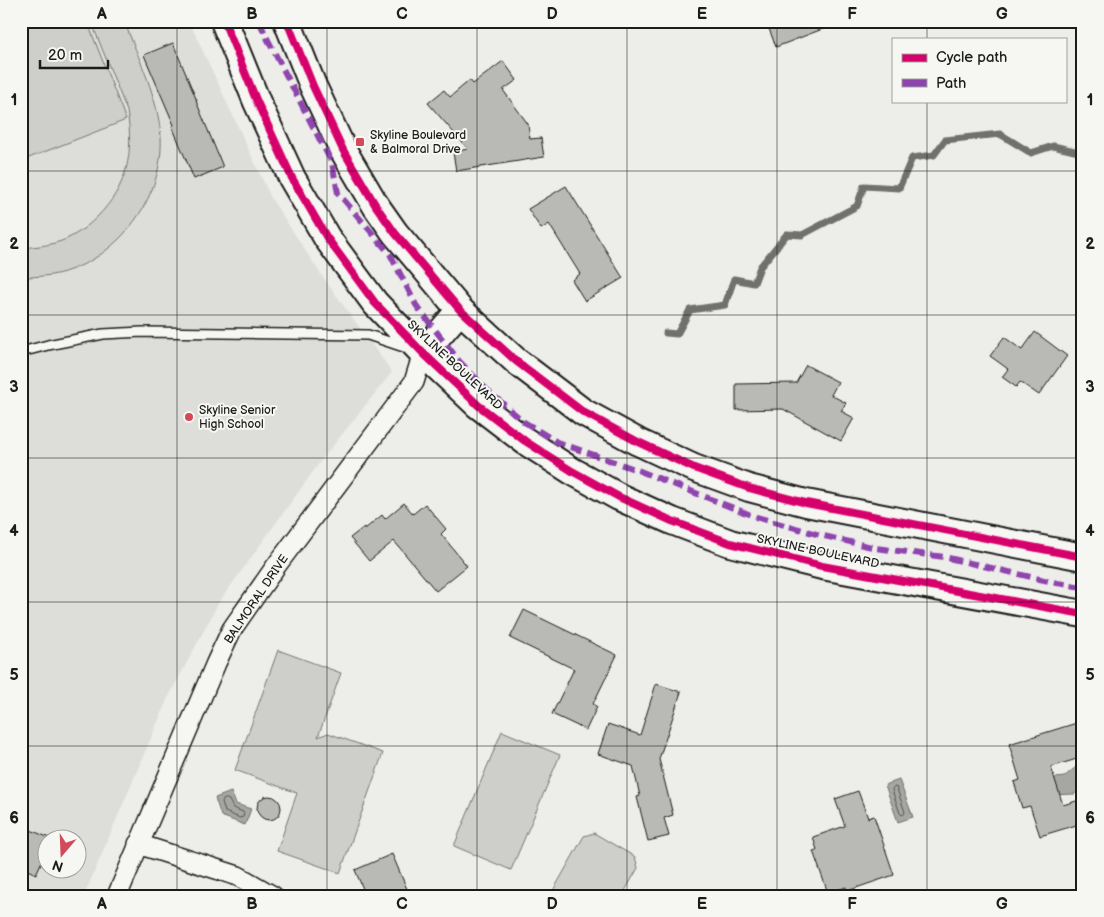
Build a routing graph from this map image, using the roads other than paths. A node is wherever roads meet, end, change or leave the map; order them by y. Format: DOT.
graph roads {
  1 [pos="224,21"];
  2 [pos="288,21"];
  3 [pos="460,310"];
  4 [pos="21,352"];
  5 [pos="422,353"];
  6 [pos="1083,558"];
  7 [pos="1083,614"];
  8 [pos="138,844"];
  9 [pos="117,896"];
  10 [pos="273,896"];
  1 -- 5 [label="main road, SKYLINE BOULEVARD"];
  2 -- 3 [label="main road"];
  3 -- 5 [label="main road"];
  3 -- 6 [label="main road"];
  4 -- 5 [label="lane"];
  5 -- 7 [label="main road, SKYLINE BOULEVARD"];
  5 -- 8 [label="street, BALMORAL DRIVE"];
  8 -- 9 [label="street, BALMORAL DRIVE"];
  8 -- 10 [label="street"];
}
